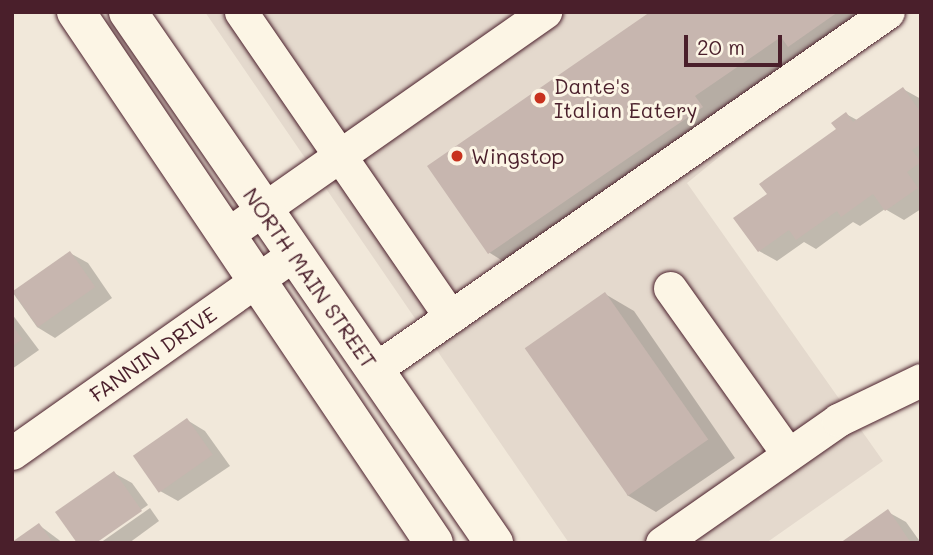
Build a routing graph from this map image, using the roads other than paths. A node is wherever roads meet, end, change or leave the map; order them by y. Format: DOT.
graph roads {
  1 [pos="76,12"];
  2 [pos="128,12"];
  3 [pos="241,12"];
  4 [pos="545,12"];
  5 [pos="888,12"];
  6 [pos="337,158"];
  7 [pos="262,210"];
  8 [pos="225,236"];
  9 [pos="293,254"];
  10 [pos="255,281"];
  11 [pos="670,288"];
  12 [pos="451,317"];
  13 [pos="374,370"];
  14 [pos="921,380"];
  15 [pos="12,453"];
  16 [pos="788,454"];
  17 [pos="434,543"];
  18 [pos="495,543"];
  19 [pos="662,543"];
  1 -- 8 [label="main road"];
  2 -- 7 [label="main road, NORTH MAIN STREET"];
  3 -- 6 [label="street"];
  4 -- 6 [label="street"];
  5 -- 12 [label="street"];
  6 -- 7 [label="street"];
  6 -- 12 [label="street"];
  7 -- 8 [label="street"];
  7 -- 9 [label="main road, NORTH MAIN STREET"];
  8 -- 10 [label="main road"];
  9 -- 10 [label="street, FANNIN DRIVE"];
  9 -- 13 [label="main road, NORTH MAIN STREET"];
  10 -- 15 [label="street, FANNIN DRIVE"];
  10 -- 17 [label="main road"];
  11 -- 16 [label="street"];
  12 -- 13 [label="street"];
  13 -- 18 [label="main road, NORTH MAIN STREET"];
  14 -- 16 [label="street"];
  16 -- 19 [label="street"];
}
